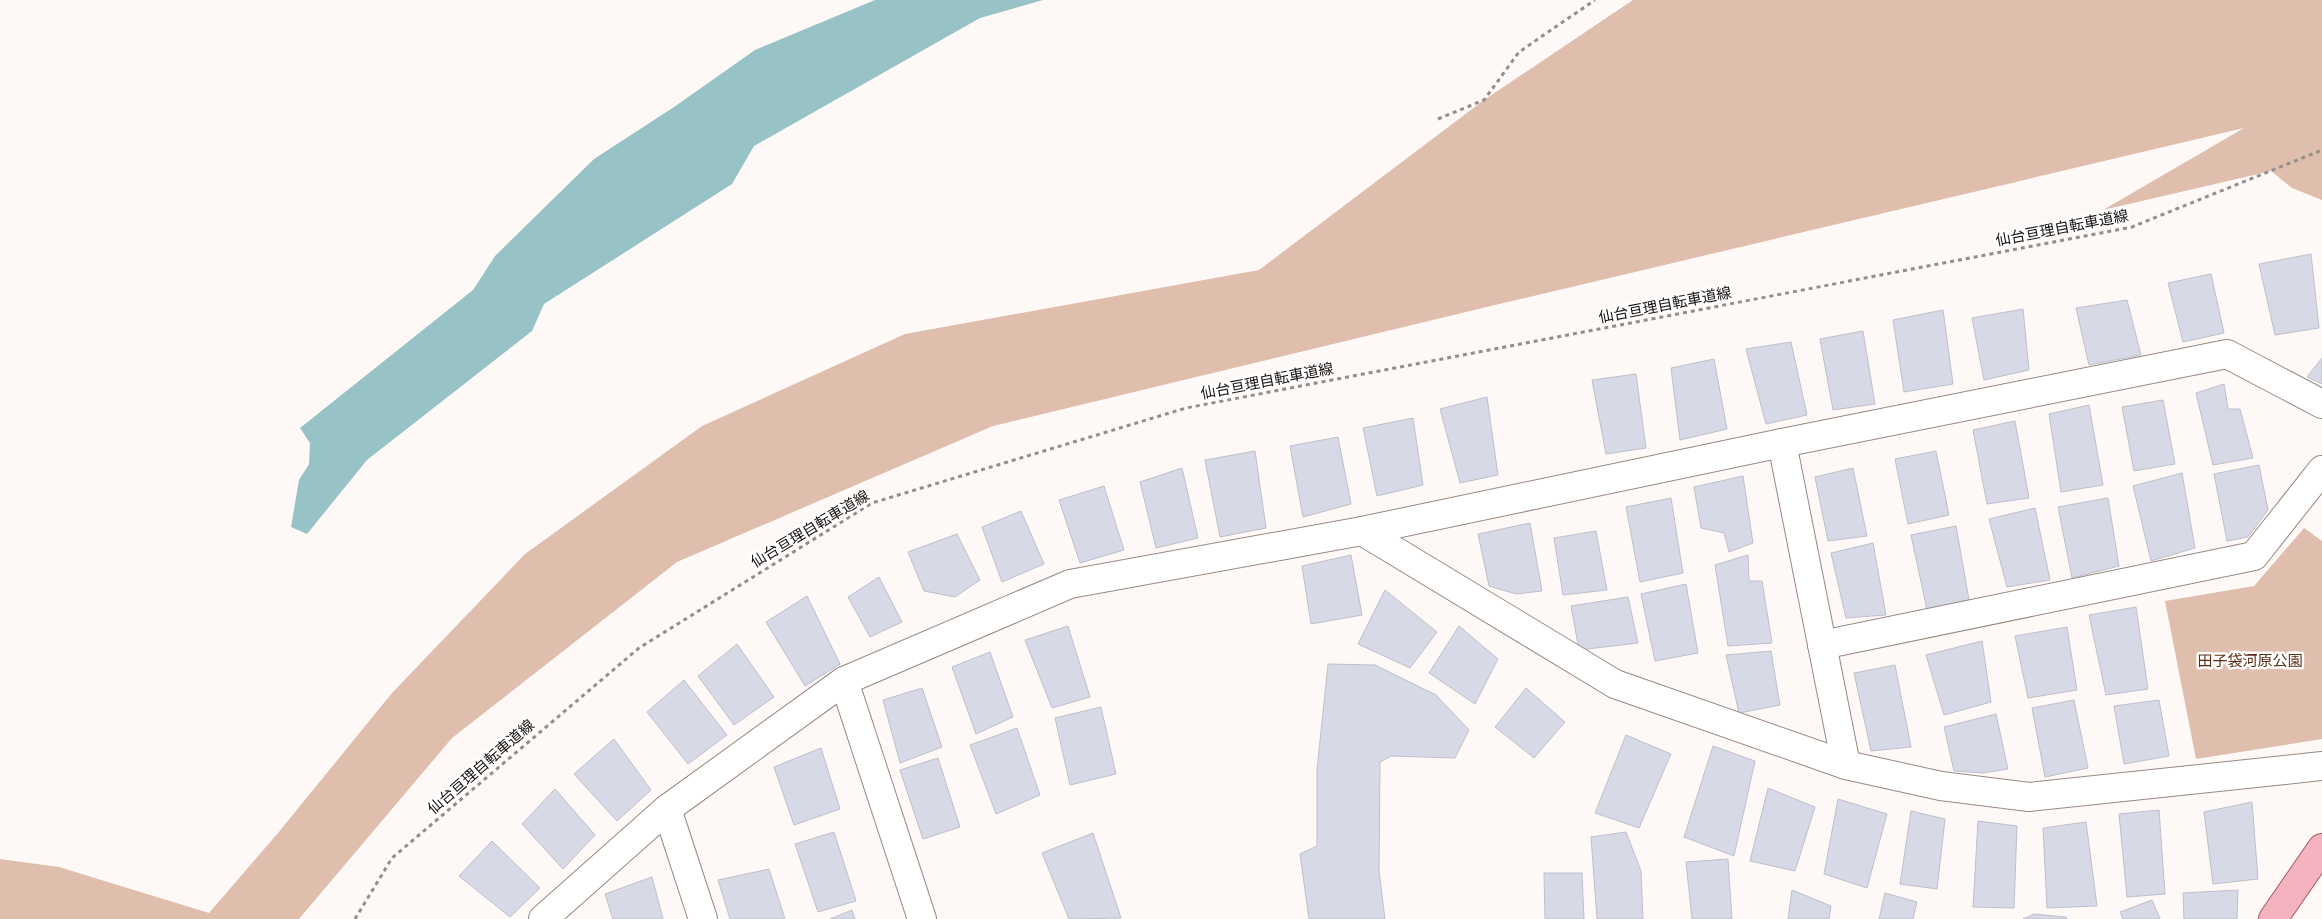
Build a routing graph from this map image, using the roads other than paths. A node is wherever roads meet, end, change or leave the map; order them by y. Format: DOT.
graph roads {
  1 [pos="2322,404"];
  2 [pos="1782,443"];
  3 [pos="2322,470"];
  4 [pos="1362,531"];
  5 [pos="1822,645"];
  6 [pos="844,681"];
  7 [pos="1846,765"];
  8 [pos="2322,766"];
  9 [pos="667,809"];
  10 [pos="2322,848"];
  11 [pos="543,919"];
  12 [pos="703,919"];
  13 [pos="922,919"];
  14 [pos="2273,919"];
  1 -- 2 [label="street"];
  2 -- 4 [label="street"];
  2 -- 5 [label="street"];
  3 -- 5 [label="street"];
  4 -- 6 [label="street"];
  4 -- 7 [label="street"];
  5 -- 7 [label="street"];
  6 -- 9 [label="street"];
  6 -- 13 [label="street"];
  7 -- 8 [label="street"];
  9 -- 11 [label="street"];
  9 -- 12 [label="street"];
  10 -- 14 [label="main road"];
}
